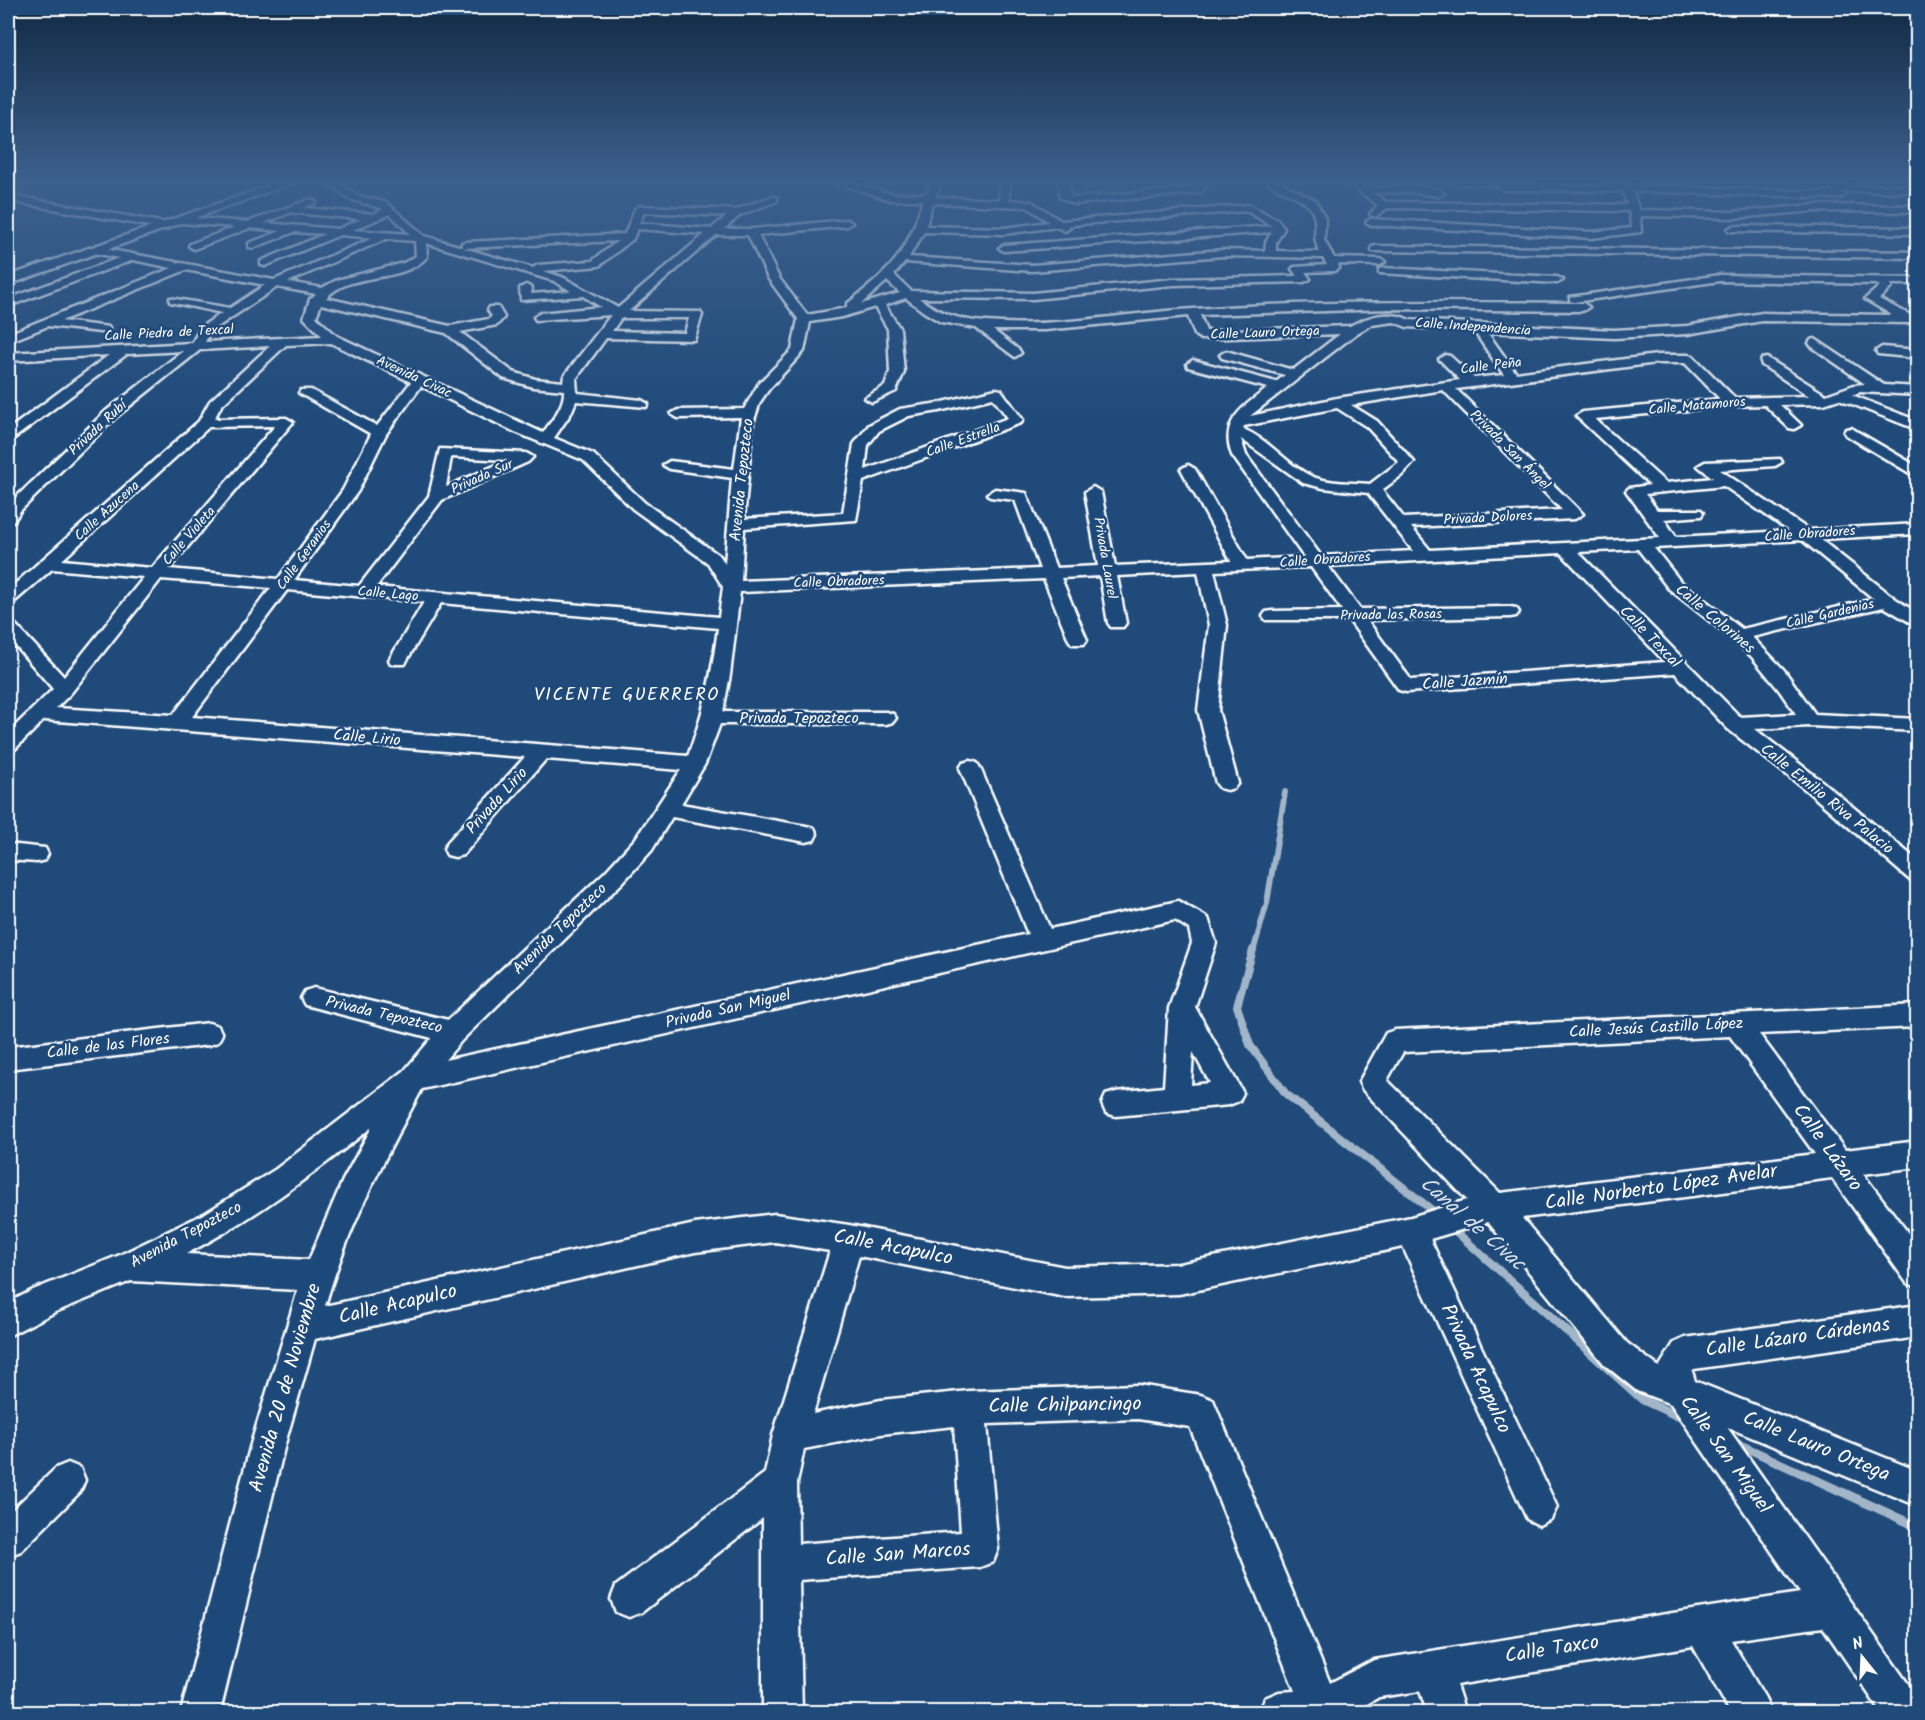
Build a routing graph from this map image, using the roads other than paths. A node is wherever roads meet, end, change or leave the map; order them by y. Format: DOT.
graph roads {
  1 [pos="63,261"];
  2 [pos="120,261"];
  3 [pos="157,261"];
  4 [pos="269,261"];
  5 [pos="327,261"];
  6 [pos="368,261"];
  7 [pos="416,261"];
  8 [pos="501,261"];
  9 [pos="598,261"];
  10 [pos="678,261"];
  11 [pos="763,261"];
  12 [pos="902,261"];
  13 [pos="920,261"];
  14 [pos="1104,261"];
  15 [pos="1331,261"];
  16 [pos="1337,261"];
  17 [pos="1381,261"];
  18 [pos="1567,261"];
  19 [pos="1848,261"];
  20 [pos="186,266"];
  21 [pos="406,268"];
  22 [pos="523,268"];
  23 [pos="306,270"];
  24 [pos="1256,280"];
  25 [pos="1557,280"];
  26 [pos="1879,280"];
  27 [pos="8,281"];
  28 [pos="882,281"];
  29 [pos="1917,281"];
  30 [pos="1387,283"];
  31 [pos="274,284"];
  32 [pos="526,288"];
  33 [pos="583,292"];
  34 [pos="319,295"];
  35 [pos="901,296"];
  36 [pos="174,300"];
  37 [pos="8,303"];
  38 [pos="878,303"];
  39 [pos="1279,308"];
  40 [pos="494,310"];
  41 [pos="1587,310"];
  42 [pos="232,312"];
  43 [pos="615,312"];
  44 [pos="1192,312"];
  45 [pos="842,313"];
  46 [pos="540,317"];
  47 [pos="1396,318"];
  48 [pos="804,319"];
  49 [pos="43,322"];
  50 [pos="1913,322"];
  51 [pos="979,325"];
  52 [pos="1478,328"];
  53 [pos="105,330"];
  54 [pos="450,330"];
  55 [pos="1353,330"];
  56 [pos="603,334"];
  57 [pos="8,337"];
  58 [pos="333,339"];
  59 [pos="282,342"];
  60 [pos="1815,343"];
  61 [pos="196,347"];
  62 [pos="1625,348"];
  63 [pos="123,351"];
  64 [pos="1882,351"];
  65 [pos="1015,353"];
  66 [pos="1917,354"];
  67 [pos="1226,355"];
  68 [pos="8,357"];
  69 [pos="1445,359"];
  70 [pos="1767,362"];
  71 [pos="1193,364"];
  72 [pos="1294,374"];
  73 [pos="1514,379"];
  74 [pos="419,380"];
  75 [pos="1471,383"];
  76 [pos="1276,386"];
  77 [pos="1446,386"];
  78 [pos="1879,388"];
  79 [pos="1917,391"];
  80 [pos="570,392"];
  81 [pos="306,393"];
  82 [pos="1831,397"];
  83 [pos="1767,400"];
  84 [pos="1337,402"];
  85 [pos="1731,402"];
  86 [pos="641,404"];
  87 [pos="905,412"];
  88 [pos="749,413"];
  89 [pos="678,414"];
  90 [pos="206,423"];
  91 [pos="1794,425"];
  92 [pos="1917,426"];
  93 [pos="1237,427"];
  94 [pos="1851,432"];
  95 [pos="379,433"];
  96 [pos="8,436"];
  97 [pos="550,442"];
  98 [pos="526,457"];
  99 [pos="1775,462"];
  100 [pos="670,465"];
  101 [pos="1188,469"];
  102 [pos="740,474"];
  103 [pos="1917,474"];
  104 [pos="857,478"];
  105 [pos="1727,481"];
  106 [pos="1663,488"];
  107 [pos="1373,489"];
  108 [pos="1093,492"];
  109 [pos="995,494"];
  110 [pos="437,497"];
  111 [pos="1695,513"];
  112 [pos="1575,514"];
  113 [pos="1653,515"];
  114 [pos="8,518"];
  115 [pos="1400,523"];
  116 [pos="736,524"];
  117 [pos="1917,529"];
  118 [pos="1804,534"];
  119 [pos="1672,544"];
  120 [pos="1644,546"];
  121 [pos="1566,549"];
  122 [pos="1424,554"];
  123 [pos="1315,561"];
  124 [pos="48,564"];
  125 [pos="1251,565"];
  126 [pos="1205,567"];
  127 [pos="1107,571"];
  128 [pos="156,574"];
  129 [pos="1052,574"];
  130 [pos="283,584"];
  131 [pos="732,587"];
  132 [pos="363,592"];
  133 [pos="8,598"];
  134 [pos="435,598"];
  135 [pos="1887,601"];
  136 [pos="1510,612"];
  137 [pos="1353,615"];
  138 [pos="1272,616"];
  139 [pos="1917,622"];
  140 [pos="728,623"];
  141 [pos="1117,623"];
  142 [pos="8,627"];
  143 [pos="1738,635"];
  144 [pos="1078,640"];
  145 [pos="398,660"];
  146 [pos="1679,667"];
  147 [pos="64,689"];
  148 [pos="40,713"];
  149 [pos="712,718"];
  150 [pos="885,718"];
  151 [pos="1809,720"];
  152 [pos="178,722"];
  153 [pos="1735,724"];
  154 [pos="1917,725"];
  155 [pos="8,744"];
  156 [pos="540,753"];
  157 [pos="695,764"];
  158 [pos="970,768"];
  159 [pos="1227,783"];
  160 [pos="668,809"];
  161 [pos="806,834"];
  162 [pos="455,849"];
  163 [pos="8,852"];
  164 [pos="37,854"];
  165 [pos="1917,874"];
  166 [pos="1042,939"];
  167 [pos="314,998"];
  168 [pos="1182,1008"];
  169 [pos="1917,1016"];
  170 [pos="1736,1024"];
  171 [pos="453,1032"];
  172 [pos="209,1034"];
  173 [pos="1395,1041"];
  174 [pos="8,1058"];
  175 [pos="413,1079"];
  176 [pos="1177,1098"];
  177 [pos="1116,1104"];
  178 [pos="1917,1154"];
  179 [pos="1839,1164"];
  180 [pos="1489,1209"];
  181 [pos="1421,1227"];
  182 [pos="849,1239"];
  183 [pos="130,1266"];
  184 [pos="1917,1272"];
  185 [pos="318,1276"];
  186 [pos="8,1320"];
  187 [pos="1917,1321"];
  188 [pos="304,1326"];
  189 [pos="1690,1404"];
  190 [pos="969,1408"];
  191 [pos="790,1436"];
  192 [pos="68,1480"];
  193 [pos="780,1483"];
  194 [pos="1917,1489"];
  195 [pos="1539,1507"];
  196 [pos="8,1538"];
  197 [pos="783,1563"];
  198 [pos="629,1599"];
  199 [pos="1833,1607"];
  200 [pos="1702,1626"];
  201 [pos="1432,1669"];
  202 [pos="1323,1711"];
  203 [pos="200,1713"];
  204 [pos="782,1713"];
  205 [pos="1279,1713"];
  206 [pos="1446,1713"];
  207 [pos="1752,1713"];
  208 [pos="1904,1713"];
  1 -- 27 [label="street"];
  2 -- 37 [label="street"];
  3 -- 20 [label="street"];
  4 -- 23 [label="street"];
  5 -- 23 [label="street, Privada Rubí"];
  6 -- 21 [label="street"];
  7 -- 21 [label="street"];
  8 -- 22 [label="street"];
  9 -- 22 [label="street"];
  10 -- 43 [label="street"];
  11 -- 48 [label="street"];
  12 -- 28 [label="street"];
  13 -- 14 [label="street"];
  15 -- 24 [label="street"];
  16 -- 30 [label="street"];
  17 -- 30 [label="street"];
  18 -- 25 [label="street"];
  19 -- 26 [label="street"];
  20 -- 31 [label="street"];
  20 -- 49 [label="street"];
  21 -- 34 [label="street"];
  22 -- 33 [label="street"];
  23 -- 31 [label="street, Privada Rubí"];
  24 -- 35 [label="street"];
  24 -- 39 [label="street"];
  25 -- 30 [label="street"];
  25 -- 41 [label="street"];
  26 -- 29 [label="street"];
  26 -- 41 [label="street"];
  26 -- 50 [label="street"];
  28 -- 35 [label="street"];
  28 -- 45 [label="street"];
  30 -- 39 [label="street"];
  30 -- 41 [label="street"];
  30 -- 47 [label="street"];
  31 -- 34 [label="street"];
  31 -- 42 [label="street, Privada Rubí"];
  32 -- 33 [label="street"];
  33 -- 43 [label="street"];
  34 -- 54 [label="street"];
  34 -- 58 [label="street, Avenida Civac"];
  35 -- 38 [label="street"];
  35 -- 51 [label="street"];
  36 -- 42 [label="street"];
  38 -- 45 [label="street"];
  38 -- 87 [label="street"];
  39 -- 44 [label="street"];
  40 -- 54 [label="street"];
  41 -- 62 [label="street"];
  42 -- 61 [label="street, Privada Rubí"];
  43 -- 46 [label="street"];
  43 -- 56 [label="street"];
  43 -- 56 [label="street"];
  44 -- 51 [label="street"];
  44 -- 55 [label="street, Calle Lauro Ortega"];
  45 -- 48 [label="street"];
  47 -- 52 [label="street, Calle Independencia"];
  47 -- 55 [label="street, Calle Independencia"];
  48 -- 88 [label="street, Avenida Tepozteco"];
  49 -- 53 [label="street"];
  49 -- 57 [label="street"];
  50 -- 62 [label="street, Calle Independencia"];
  51 -- 65 [label="street"];
  52 -- 62 [label="street, Calle Independencia"];
  52 -- 73 [label="street"];
  54 -- 80 [label="street"];
  55 -- 72 [label="street, Calle Independencia"];
  56 -- 80 [label="street"];
  58 -- 59 [label="street, Calle Piedra de Texcal"];
  58 -- 74 [label="street, Avenida Civac"];
  59 -- 61 [label="street, Calle Piedra de Texcal"];
  59 -- 90 [label="street, Calle Azucena"];
  60 -- 78 [label="street"];
  61 -- 63 [label="street, Calle Piedra de Texcal"];
  61 -- 114 [label="street, Privada Rubí"];
  62 -- 73 [label="street, Calle Peña"];
  62 -- 85 [label="street, Calle Peña"];
  63 -- 68 [label="street, Calle Piedra de Texcal"];
  63 -- 96 [label="street"];
  64 -- 66 [label="street"];
  67 -- 72 [label="street"];
  69 -- 75 [label="street"];
  70 -- 82 [label="street"];
  71 -- 76 [label="street"];
  72 -- 76 [label="street, Calle Independencia"];
  73 -- 75 [label="street, Calle Peña"];
  74 -- 95 [label="street, Calle Geranios"];
  74 -- 97 [label="street, Avenida Civac"];
  75 -- 77 [label="street, Calle Peña"];
  76 -- 93 [label="street, Calle Independencia"];
  77 -- 84 [label="street, Calle Peña"];
  77 -- 112 [label="street, Privada San Ángel"];
  78 -- 79 [label="street, Calle Matamoros"];
  78 -- 82 [label="street, Calle Matamoros"];
  80 -- 86 [label="street"];
  80 -- 97 [label="street"];
  81 -- 95 [label="street"];
  82 -- 83 [label="street, Calle Matamoros"];
  82 -- 92 [label="street"];
  83 -- 85 [label="street, Calle Matamoros"];
  83 -- 91 [label="street"];
  84 -- 93 [label="street, Calle Peña"];
  84 -- 107 [label="street"];
  85 -- 106 [label="street, Calle Matamoros"];
  87 -- 104 [label="street"];
  87 -- 104 [label="street, Calle Estrella"];
  88 -- 89 [label="street"];
  88 -- 102 [label="street, Avenida Tepozteco"];
  90 -- 124 [label="street, Calle Azucena"];
  90 -- 128 [label="street, Calle Violeta"];
  93 -- 107 [label="street"];
  93 -- 123 [label="street"];
  94 -- 103 [label="street"];
  95 -- 130 [label="street, Calle Geranios"];
  97 -- 98 [label="street, Privada Sur"];
  97 -- 131 [label="street, Avenida Civac"];
  98 -- 110 [label="street, Privada Sur"];
  98 -- 110 [label="street, Privada Sur"];
  99 -- 105 [label="street, Calle Gardenias"];
  100 -- 102 [label="street"];
  101 -- 125 [label="street"];
  102 -- 116 [label="street, Avenida Tepozteco"];
  104 -- 116 [label="street"];
  105 -- 106 [label="street"];
  105 -- 118 [label="street, Calle Gardenias"];
  106 -- 113 [label="street"];
  107 -- 115 [label="street"];
  108 -- 127 [label="street, Privada Laurel"];
  109 -- 129 [label="street"];
  110 -- 132 [label="street"];
  111 -- 113 [label="street"];
  112 -- 115 [label="street, Privada Dolores"];
  113 -- 119 [label="street"];
  115 -- 122 [label="street"];
  116 -- 131 [label="street, Avenida Tepozteco"];
  117 -- 118 [label="street, Calle Obradores"];
  118 -- 119 [label="street, Calle Obradores"];
  118 -- 135 [label="street, Calle Gardenias"];
  119 -- 120 [label="street, Calle Obradores"];
  120 -- 121 [label="street, Calle Obradores"];
  120 -- 143 [label="street, Calle Colorines"];
  121 -- 122 [label="street, Calle Obradores"];
  121 -- 146 [label="street, Calle Texcal"];
  122 -- 123 [label="street, Calle Obradores"];
  123 -- 125 [label="street, Calle Obradores"];
  123 -- 137 [label="street, Calle Jazmín"];
  124 -- 128 [label="street, Calle Lago"];
  124 -- 133 [label="street, Calle Azucena"];
  125 -- 126 [label="street, Calle Obradores"];
  126 -- 127 [label="street, Calle Obradores"];
  126 -- 159 [label="street"];
  127 -- 129 [label="street, Calle Obradores"];
  127 -- 141 [label="street, Privada Laurel"];
  128 -- 130 [label="street, Calle Lago"];
  128 -- 147 [label="street, Calle Violeta"];
  129 -- 131 [label="street, Calle Obradores"];
  129 -- 144 [label="street"];
  130 -- 132 [label="street, Calle Lago"];
  130 -- 152 [label="street, Calle Geranios"];
  131 -- 140 [label="street, Avenida Tepozteco"];
  132 -- 134 [label="street, Calle Lago"];
  134 -- 140 [label="street, Calle Lago"];
  134 -- 145 [label="street"];
  135 -- 139 [label="street"];
  135 -- 143 [label="street, Calle Gardenias"];
  136 -- 137 [label="street, Privada las Rosas"];
  137 -- 138 [label="street, Privada las Rosas"];
  137 -- 146 [label="street, Calle Jazmín"];
  140 -- 149 [label="street, Avenida Tepozteco"];
  142 -- 147 [label="street"];
  143 -- 151 [label="street, Calle Colorines"];
  146 -- 153 [label="street, Calle Texcal"];
  147 -- 148 [label="street, Calle Violeta"];
  148 -- 152 [label="street, Calle Lirio"];
  148 -- 155 [label="street, Calle Violeta"];
  149 -- 150 [label="street, Privada Tepozteco"];
  149 -- 157 [label="street, Avenida Tepozteco"];
  151 -- 153 [label="street"];
  151 -- 154 [label="street"];
  152 -- 156 [label="street, Calle Lirio"];
  153 -- 165 [label="street, Calle Emilio Riva Palacio"];
  156 -- 157 [label="street, Calle Lirio"];
  156 -- 162 [label="street, Privada Lirio"];
  157 -- 160 [label="street, Avenida Tepozteco"];
  158 -- 166 [label="street"];
  160 -- 161 [label="street"];
  160 -- 171 [label="street, Avenida Tepozteco"];
  163 -- 164 [label="street"];
  166 -- 168 [label="street, Privada San Miguel"];
  166 -- 175 [label="street, Privada San Miguel"];
  167 -- 171 [label="street, Privada Tepozteco"];
  168 -- 176 [label="street"];
  168 -- 176 [label="street"];
  169 -- 170 [label="street, Calle Jesús Castillo López"];
  170 -- 173 [label="street, Calle Jesús Castillo López"];
  170 -- 179 [label="street, Calle Lázaro"];
  171 -- 175 [label="street, Avenida Tepozteco"];
  172 -- 174 [label="street, Calle de las Flores"];
  173 -- 180 [label="street, Calle San Miguel"];
  175 -- 183 [label="street, Avenida Tepozteco"];
  175 -- 185 [label="street, Avenida 20 de Noviembre"];
  176 -- 177 [label="street"];
  178 -- 179 [label="street, Calle Norberto López Avelar"];
  179 -- 180 [label="street, Calle Norberto López Avelar"];
  179 -- 184 [label="street, Calle Lázaro"];
  180 -- 181 [label="street, Calle Acapulco"];
  180 -- 189 [label="street, Calle San Miguel"];
  181 -- 182 [label="street, Calle Acapulco"];
  181 -- 195 [label="street, Privada Acapulco"];
  182 -- 188 [label="street, Calle Acapulco"];
  182 -- 191 [label="street"];
  183 -- 185 [label="street"];
  183 -- 186 [label="street, Avenida Tepozteco"];
  185 -- 188 [label="street, Avenida 20 de Noviembre"];
  187 -- 189 [label="street, Calle Lázaro Cárdenas"];
  188 -- 203 [label="street, Avenida 20 de Noviembre"];
  189 -- 194 [label="street, Calle Lauro Ortega"];
  189 -- 199 [label="street, Calle San Miguel"];
  190 -- 191 [label="street, Calle Chilpancingo"];
  190 -- 197 [label="street, Calle San Marcos"];
  190 -- 202 [label="street, Calle Chilpancingo"];
  191 -- 193 [label="street"];
  192 -- 196 [label="street"];
  193 -- 197 [label="street"];
  193 -- 198 [label="street"];
  197 -- 204 [label="street"];
  199 -- 200 [label="street, Calle Taxco"];
  199 -- 208 [label="street, Calle San Miguel"];
  200 -- 201 [label="street, Calle Taxco"];
  200 -- 207 [label="street"];
  201 -- 202 [label="street, Calle Taxco"];
  201 -- 206 [label="street"];
  202 -- 205 [label="street, Calle Taxco"];
}
